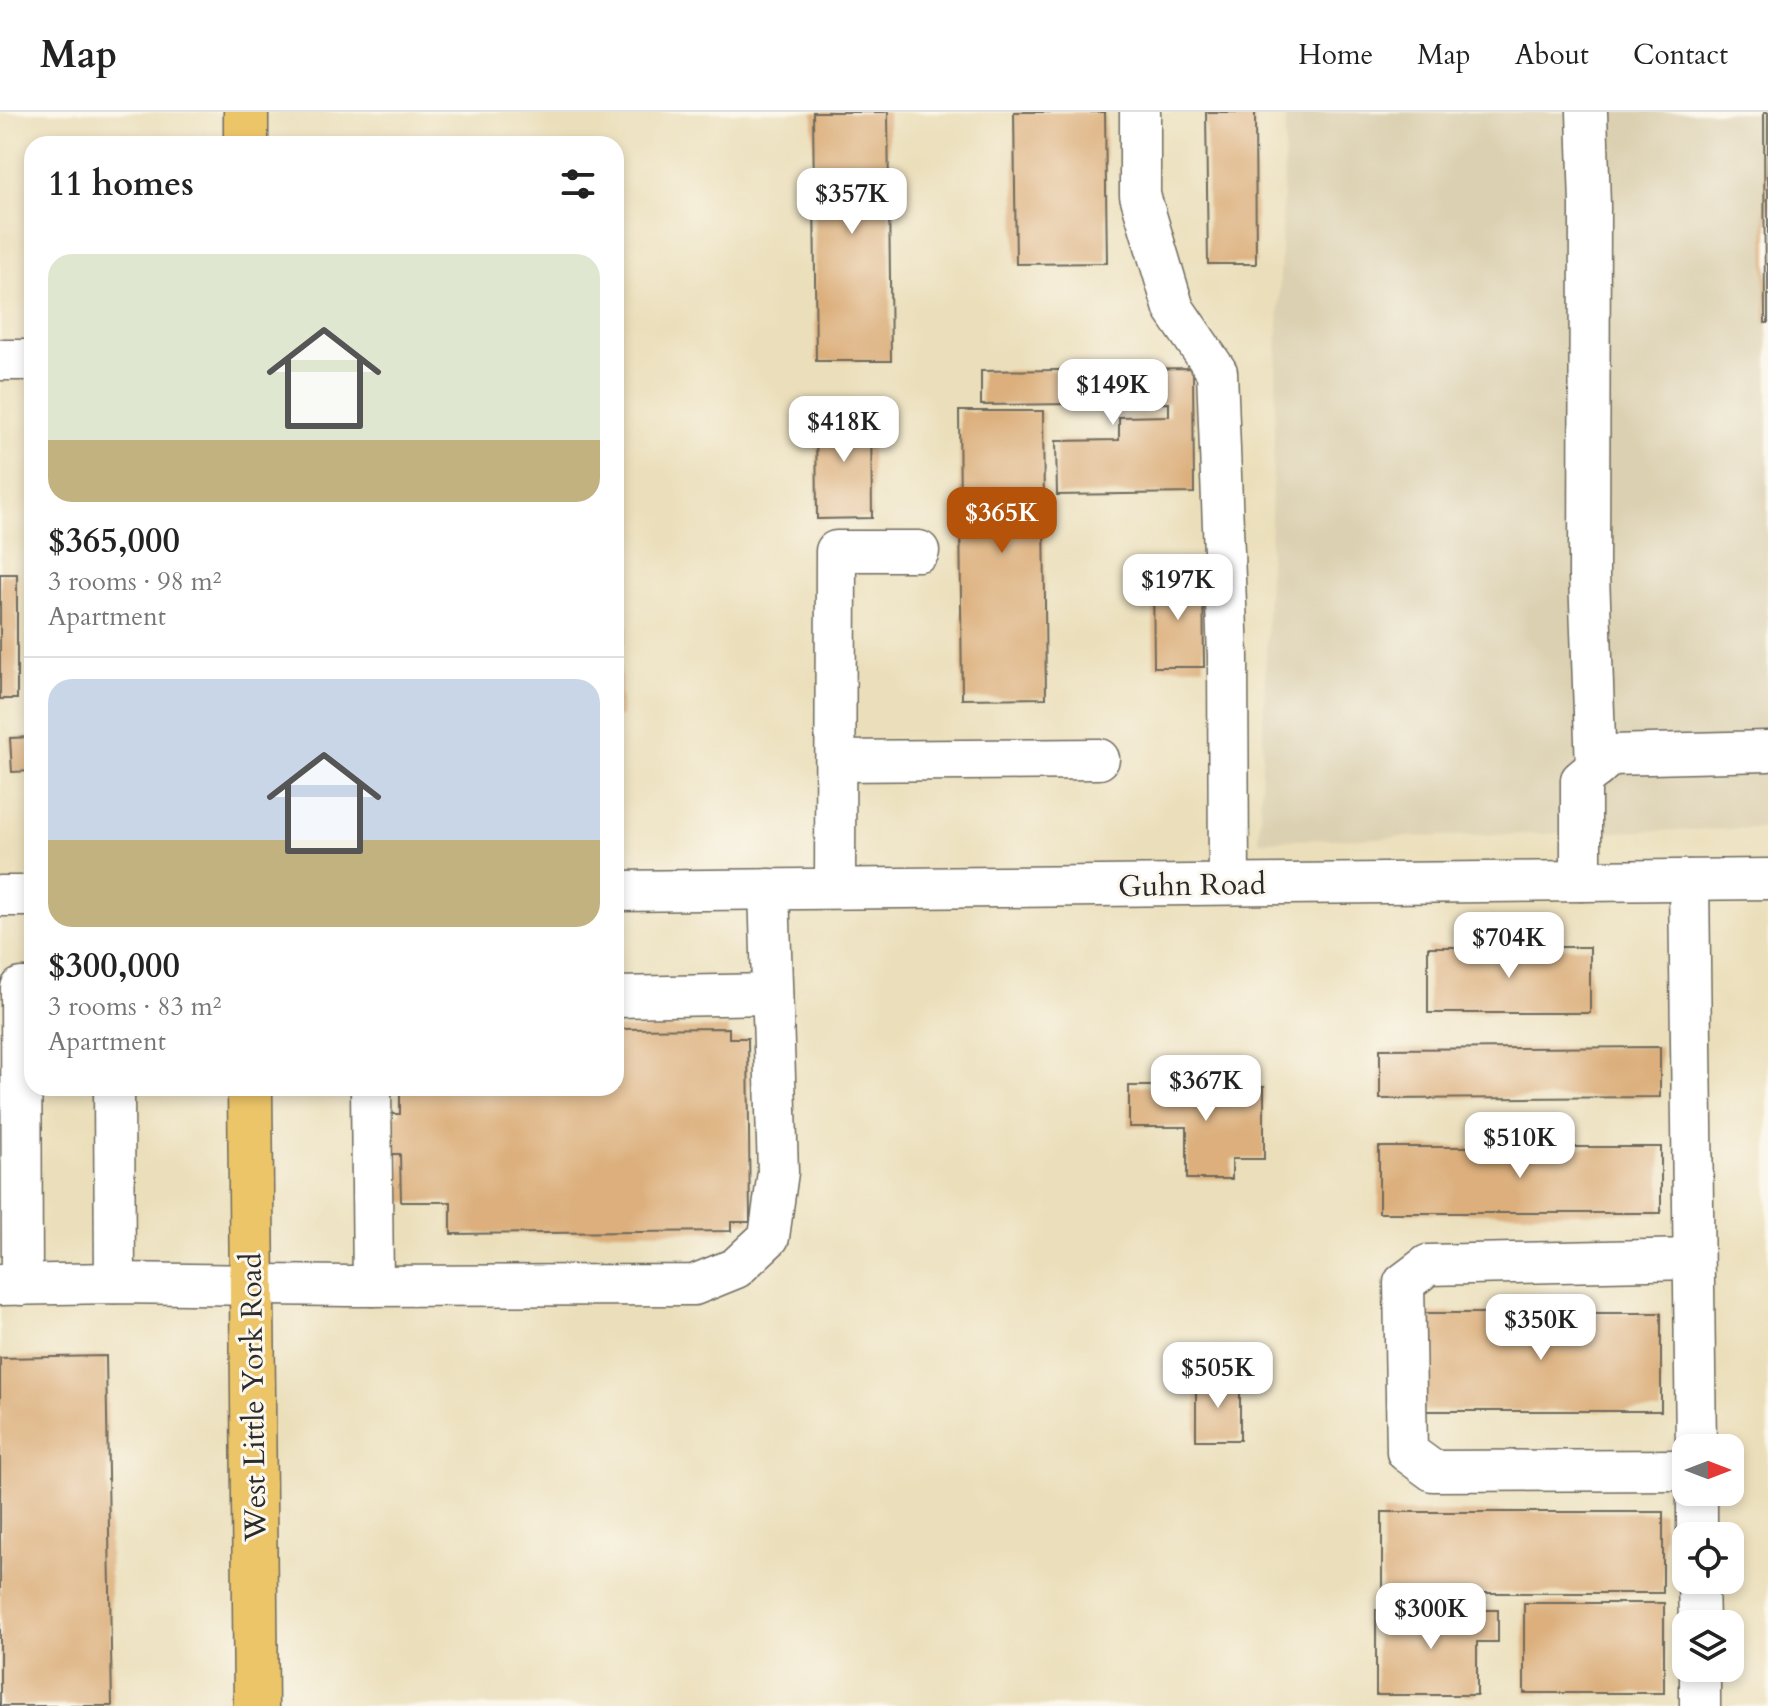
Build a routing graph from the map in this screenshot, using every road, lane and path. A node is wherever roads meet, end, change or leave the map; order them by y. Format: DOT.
graph roads {
  1 [pos="246,112"];
  2 [pos="1140,112"];
  3 [pos="1587,112"];
  4 [pos="246,136"];
  5 [pos="0,360"];
  6 [pos="24,360"];
  7 [pos="919,551"];
  8 [pos="1768,751"];
  9 [pos="1099,759"];
  10 [pos="836,761"];
  11 [pos="1596,768"];
  12 [pos="1768,879"];
  13 [pos="1689,880"];
  14 [pos="1581,881"];
  15 [pos="1229,884"];
  16 [pos="835,888"];
  17 [pos="769,889"];
  18 [pos="624,891"];
  19 [pos="0,896"];
  20 [pos="24,896"];
  21 [pos="24,988"];
  22 [pos="772,994"];
  23 [pos="624,997"];
  24 [pos="114,1096"];
  25 [pos="250,1096"];
  26 [pos="371,1096"];
  27 [pos="1693,1259"];
  28 [pos="115,1283"];
  29 [pos="11,1285"];
  30 [pos="252,1285"];
  31 [pos="373,1286"];
  32 [pos="1696,1434"];
  33 [pos="1672,1470"];
  34 [pos="1700,1682"];
  35 [pos="256,1706"];
  36 [pos="1700,1706"];
  1 -- 4 [label="main road"];
  2 -- 15 [label="street"];
  3 -- 11 [label="street"];
  5 -- 6 [label="street"];
  7 -- 10 [label="street"];
  8 -- 11 [label="street"];
  9 -- 10 [label="street"];
  10 -- 16 [label="street"];
  11 -- 14 [label="street"];
  12 -- 13 [label="street, Guhn Road"];
  13 -- 14 [label="street, Guhn Road"];
  13 -- 27 [label="street"];
  14 -- 15 [label="street, Guhn Road"];
  15 -- 16 [label="street, Guhn Road"];
  16 -- 17 [label="street, Guhn Road"];
  17 -- 18 [label="street, Guhn Road"];
  17 -- 22 [label="street"];
  19 -- 20 [label="street"];
  21 -- 29 [label="street"];
  22 -- 23 [label="street"];
  22 -- 31 [label="street"];
  24 -- 28 [label="street"];
  25 -- 30 [label="main road, West Little York Road"];
  26 -- 31 [label="street"];
  27 -- 32 [label="street"];
  27 -- 33 [label="street"];
  28 -- 29 [label="street"];
  28 -- 30 [label="street"];
  30 -- 31 [label="street"];
  30 -- 35 [label="main road, West Little York Road"];
  34 -- 36 [label="street"];
}
